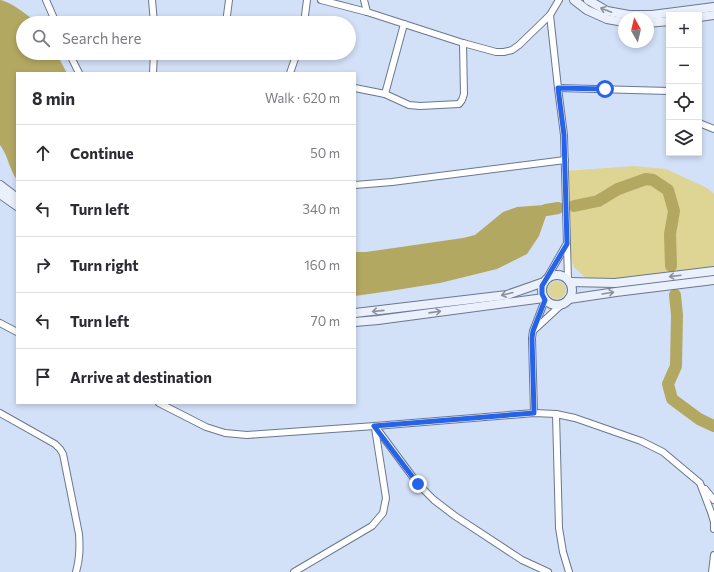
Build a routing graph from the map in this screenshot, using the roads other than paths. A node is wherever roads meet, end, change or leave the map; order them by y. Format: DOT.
graph roads {
  1 [pos="46,0"];
  2 [pos="152,0"];
  3 [pos="230,0"];
  4 [pos="308,0"];
  5 [pos="321,0"];
  6 [pos="364,0"];
  7 [pos="559,0"];
  8 [pos="574,0"];
  9 [pos="588,0"];
  10 [pos="714,7"];
  11 [pos="367,12"];
  12 [pos="550,15"];
  13 [pos="714,15"];
  14 [pos="53,16"];
  15 [pos="153,16"];
  16 [pos="227,16"];
  17 [pos="305,16"];
  18 [pos="702,17"];
  19 [pos="618,21"];
  20 [pos="666,21"];
  21 [pos="654,22"];
  22 [pos="404,24"];
  23 [pos="463,43"];
  24 [pos="72,60"];
  25 [pos="154,60"];
  26 [pos="295,60"];
  27 [pos="78,72"];
  28 [pos="153,72"];
  29 [pos="290,72"];
  30 [pos="356,88"];
  31 [pos="558,88"];
  32 [pos="666,91"];
  33 [pos="385,94"];
  34 [pos="702,124"];
  35 [pos="714,129"];
  36 [pos="565,160"];
  37 [pos="0,185"];
  38 [pos="356,185"];
  39 [pos="0,194"];
  40 [pos="16,197"];
  41 [pos="16,205"];
  42 [pos="567,244"];
  43 [pos="714,271"];
  44 [pos="546,280"];
  45 [pos="714,280"];
  46 [pos="569,281"];
  47 [pos="544,299"];
  48 [pos="569,299"];
  49 [pos="561,305"];
  50 [pos="356,313"];
  51 [pos="356,322"];
  52 [pos="0,323"];
  53 [pos="16,331"];
  54 [pos="533,331"];
  55 [pos="161,404"];
  56 [pos="0,413"];
  57 [pos="534,413"];
  58 [pos="556,414"];
  59 [pos="374,426"];
  60 [pos="700,483"];
  61 [pos="714,500"];
  62 [pos="714,529"];
  63 [pos="714,555"];
  64 [pos="76,572"];
  65 [pos="294,572"];
  66 [pos="548,572"];
  67 [pos="569,572"];
  68 [pos="712,572"];
  1 -- 14 [label="street"];
  2 -- 15 [label="street"];
  3 -- 16 [label="street"];
  4 -- 17 [label="street"];
  5 -- 11 [label="street"];
  6 -- 11 [label="street"];
  7 -- 12 [label="street"];
  8 -- 19 [label="street"];
  10 -- 9 [label="street, one-way"];
  11 -- 22 [label="street"];
  12 -- 23 [label="street"];
  12 -- 31 [label="street"];
  13 -- 18 [label="street"];
  20 -- 21 [label="street"];
  22 -- 23 [label="street"];
  22 -- 33 [label="street"];
  23 -- 33 [label="street"];
  24 -- 27 [label="street"];
  25 -- 28 [label="street"];
  26 -- 29 [label="street"];
  30 -- 33 [label="street"];
  31 -- 32 [label="street"];
  31 -- 36 [label="street"];
  34 -- 35 [label="street"];
  36 -- 38 [label="street"];
  36 -- 42 [label="street"];
  37 -- 40 [label="street"];
  39 -- 41 [label="street"];
  42 -- 44 [label="street"];
  42 -- 46 [label="street"];
  43 -- 46 [label="street, one-way"];
  44 -- 46 [label="street"];
  44 -- 47 [label="street"];
  44 -- 50 [label="street, one-way"];
  48 -- 45 [label="street, one-way"];
  46 -- 48 [label="street"];
  47 -- 49 [label="street"];
  51 -- 47 [label="street, one-way"];
  47 -- 54 [label="street"];
  48 -- 49 [label="street"];
  49 -- 54 [label="street"];
  52 -- 53 [label="street"];
  54 -- 57 [label="street"];
  55 -- 59 [label="street"];
  56 -- 64 [label="street"];
  57 -- 58 [label="street"];
  57 -- 59 [label="street"];
  58 -- 60 [label="street"];
  58 -- 67 [label="street"];
  59 -- 65 [label="street"];
  59 -- 66 [label="street"];
  60 -- 61 [label="street"];
  60 -- 62 [label="street"];
  63 -- 68 [label="street"];
}
